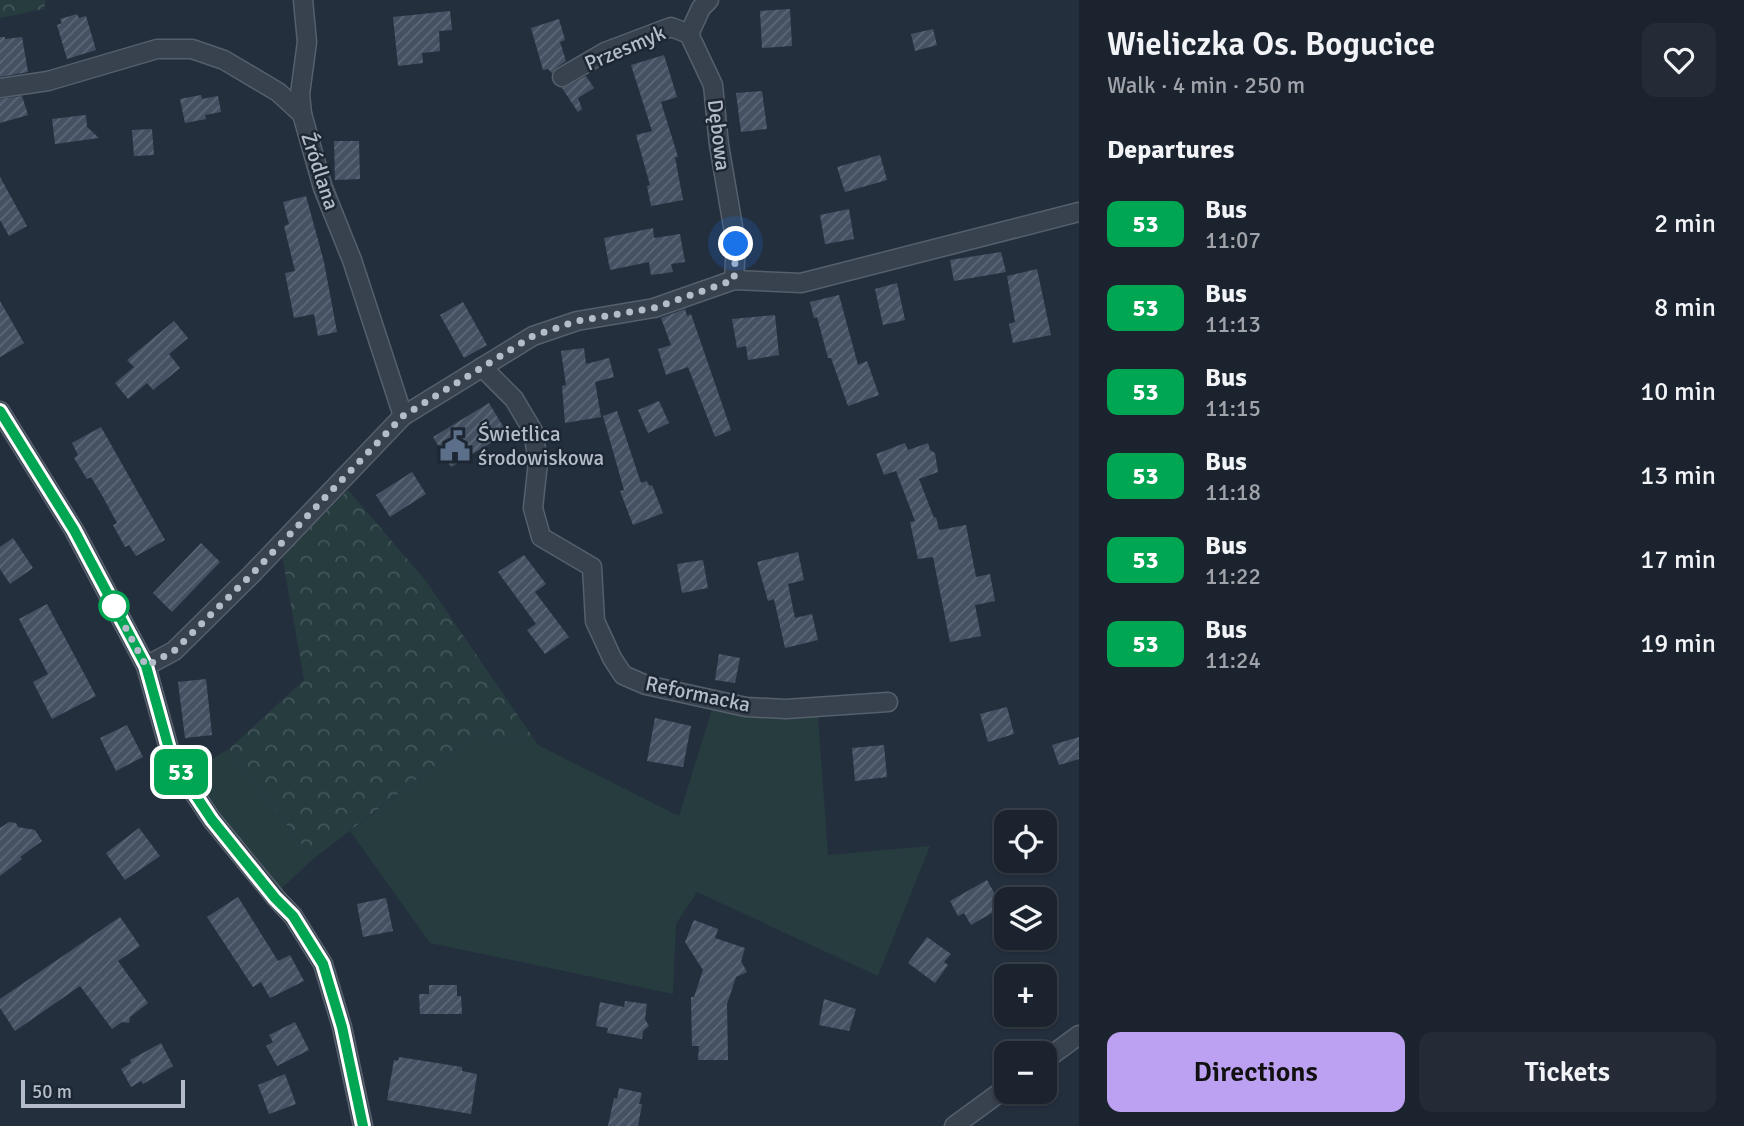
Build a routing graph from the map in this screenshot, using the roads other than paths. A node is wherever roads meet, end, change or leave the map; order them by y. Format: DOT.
graph roads {
  1 [pos="303,0"];
  2 [pos="709,0"];
  3 [pos="689,34"];
  4 [pos="562,76"];
  5 [pos="0,88"];
  6 [pos="302,114"];
  7 [pos="1079,212"];
  8 [pos="734,280"];
  9 [pos="482,367"];
  10 [pos="0,411"];
  11 [pos="403,416"];
  12 [pos="146,666"];
  13 [pos="888,702"];
  14 [pos="1079,1035"];
  15 [pos="1057,1051"];
  16 [pos="994,1097"];
  17 [pos="363,1126"];
  18 [pos="954,1126"];
  1 -- 6 [label="street"];
  2 -- 3 [label="street"];
  3 -- 4 [label="street, Przesmyk"];
  3 -- 8 [label="street, Dębowa"];
  5 -- 6 [label="street, Źródlana"];
  6 -- 11 [label="street, Źródlana"];
  7 -- 8 [label="street"];
  8 -- 9 [label="street"];
  9 -- 11 [label="street"];
  9 -- 13 [label="street, Reformacka"];
  10 -- 12 [label="street"];
  11 -- 12 [label="street"];
  12 -- 17 [label="street"];
  14 -- 15 [label="street"];
  16 -- 18 [label="street"];
}
